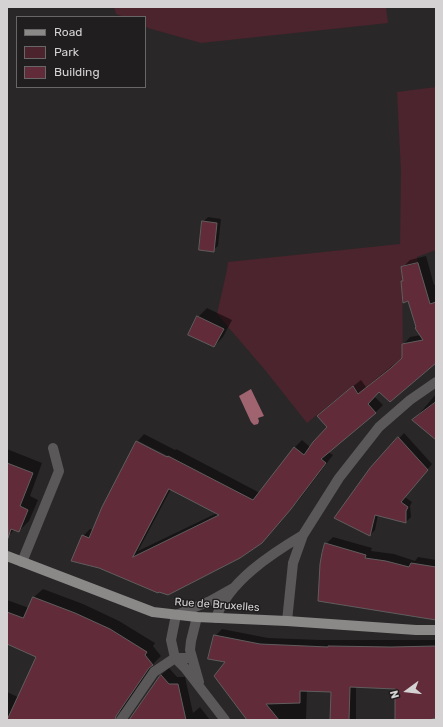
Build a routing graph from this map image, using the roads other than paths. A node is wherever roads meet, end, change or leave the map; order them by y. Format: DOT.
graph roads {
  1 [pos="436,382"];
  2 [pos="53,448"];
  3 [pos="302,535"];
  4 [pos="7,556"];
  5 [pos="22,562"];
  6 [pos="235,587"];
  7 [pos="176,615"];
  8 [pos="197,617"];
  9 [pos="216,618"];
  10 [pos="287,622"];
  11 [pos="436,630"];
  12 [pos="175,658"];
  13 [pos="192,658"];
  14 [pos="200,688"];
  15 [pos="121,720"];
  16 [pos="225,720"];
  1 -- 3 [label="street"];
  2 -- 5 [label="street"];
  3 -- 6 [label="street"];
  3 -- 10 [label="street"];
  4 -- 5 [label="main road, Rue de Bruxelles"];
  5 -- 7 [label="main road, Rue de Bruxelles"];
  6 -- 7 [label="street"];
  6 -- 9 [label="street"];
  7 -- 8 [label="main road, Rue de Bruxelles"];
  7 -- 12 [label="street"];
  8 -- 9 [label="main road, Rue de Bruxelles"];
  8 -- 13 [label="street"];
  9 -- 10 [label="main road, Rue de Bruxelles"];
  10 -- 11 [label="main road, Rue de Bruxelles"];
  12 -- 13 [label="street"];
  12 -- 14 [label="street"];
  12 -- 15 [label="street"];
  13 -- 14 [label="street"];
  14 -- 16 [label="street"];
}
